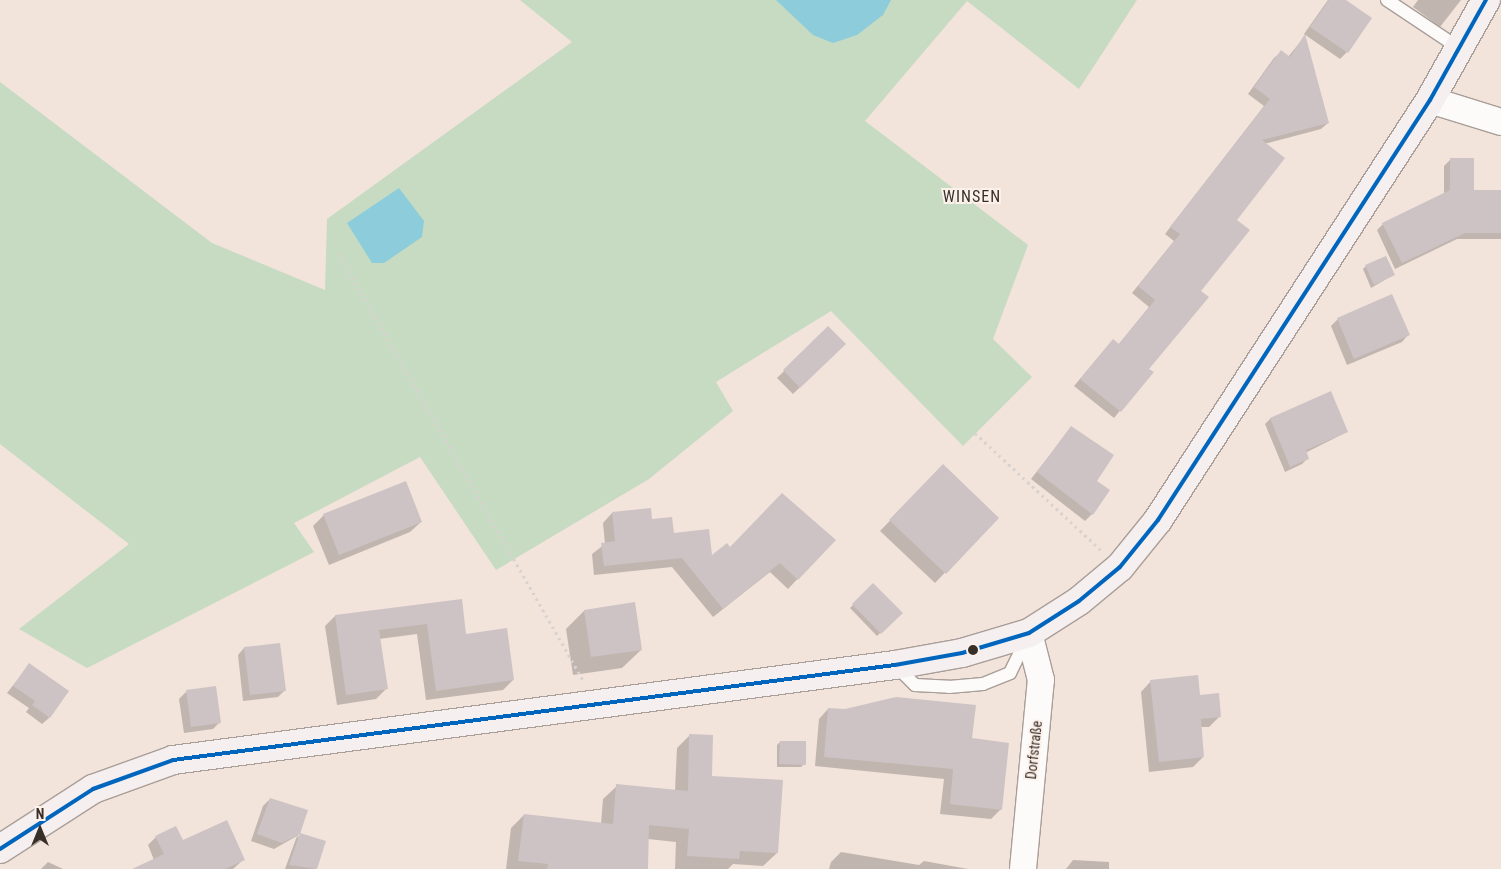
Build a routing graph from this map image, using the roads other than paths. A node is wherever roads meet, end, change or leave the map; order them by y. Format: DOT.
graph roads {
  1 [pos="1387,0"];
  2 [pos="1486,0"];
  3 [pos="1459,48"];
  4 [pos="1430,100"];
  5 [pos="1501,122"];
  6 [pos="1029,633"];
  7 [pos="0,849"];
  8 [pos="1023,869"];
  1 -- 3 [label="lane"];
  2 -- 3 [label="street"];
  3 -- 4 [label="street"];
  4 -- 5 [label="street"];
  4 -- 6 [label="street"];
  6 -- 7 [label="street"];
  6 -- 8 [label="street, Dorfstraße"];
}
